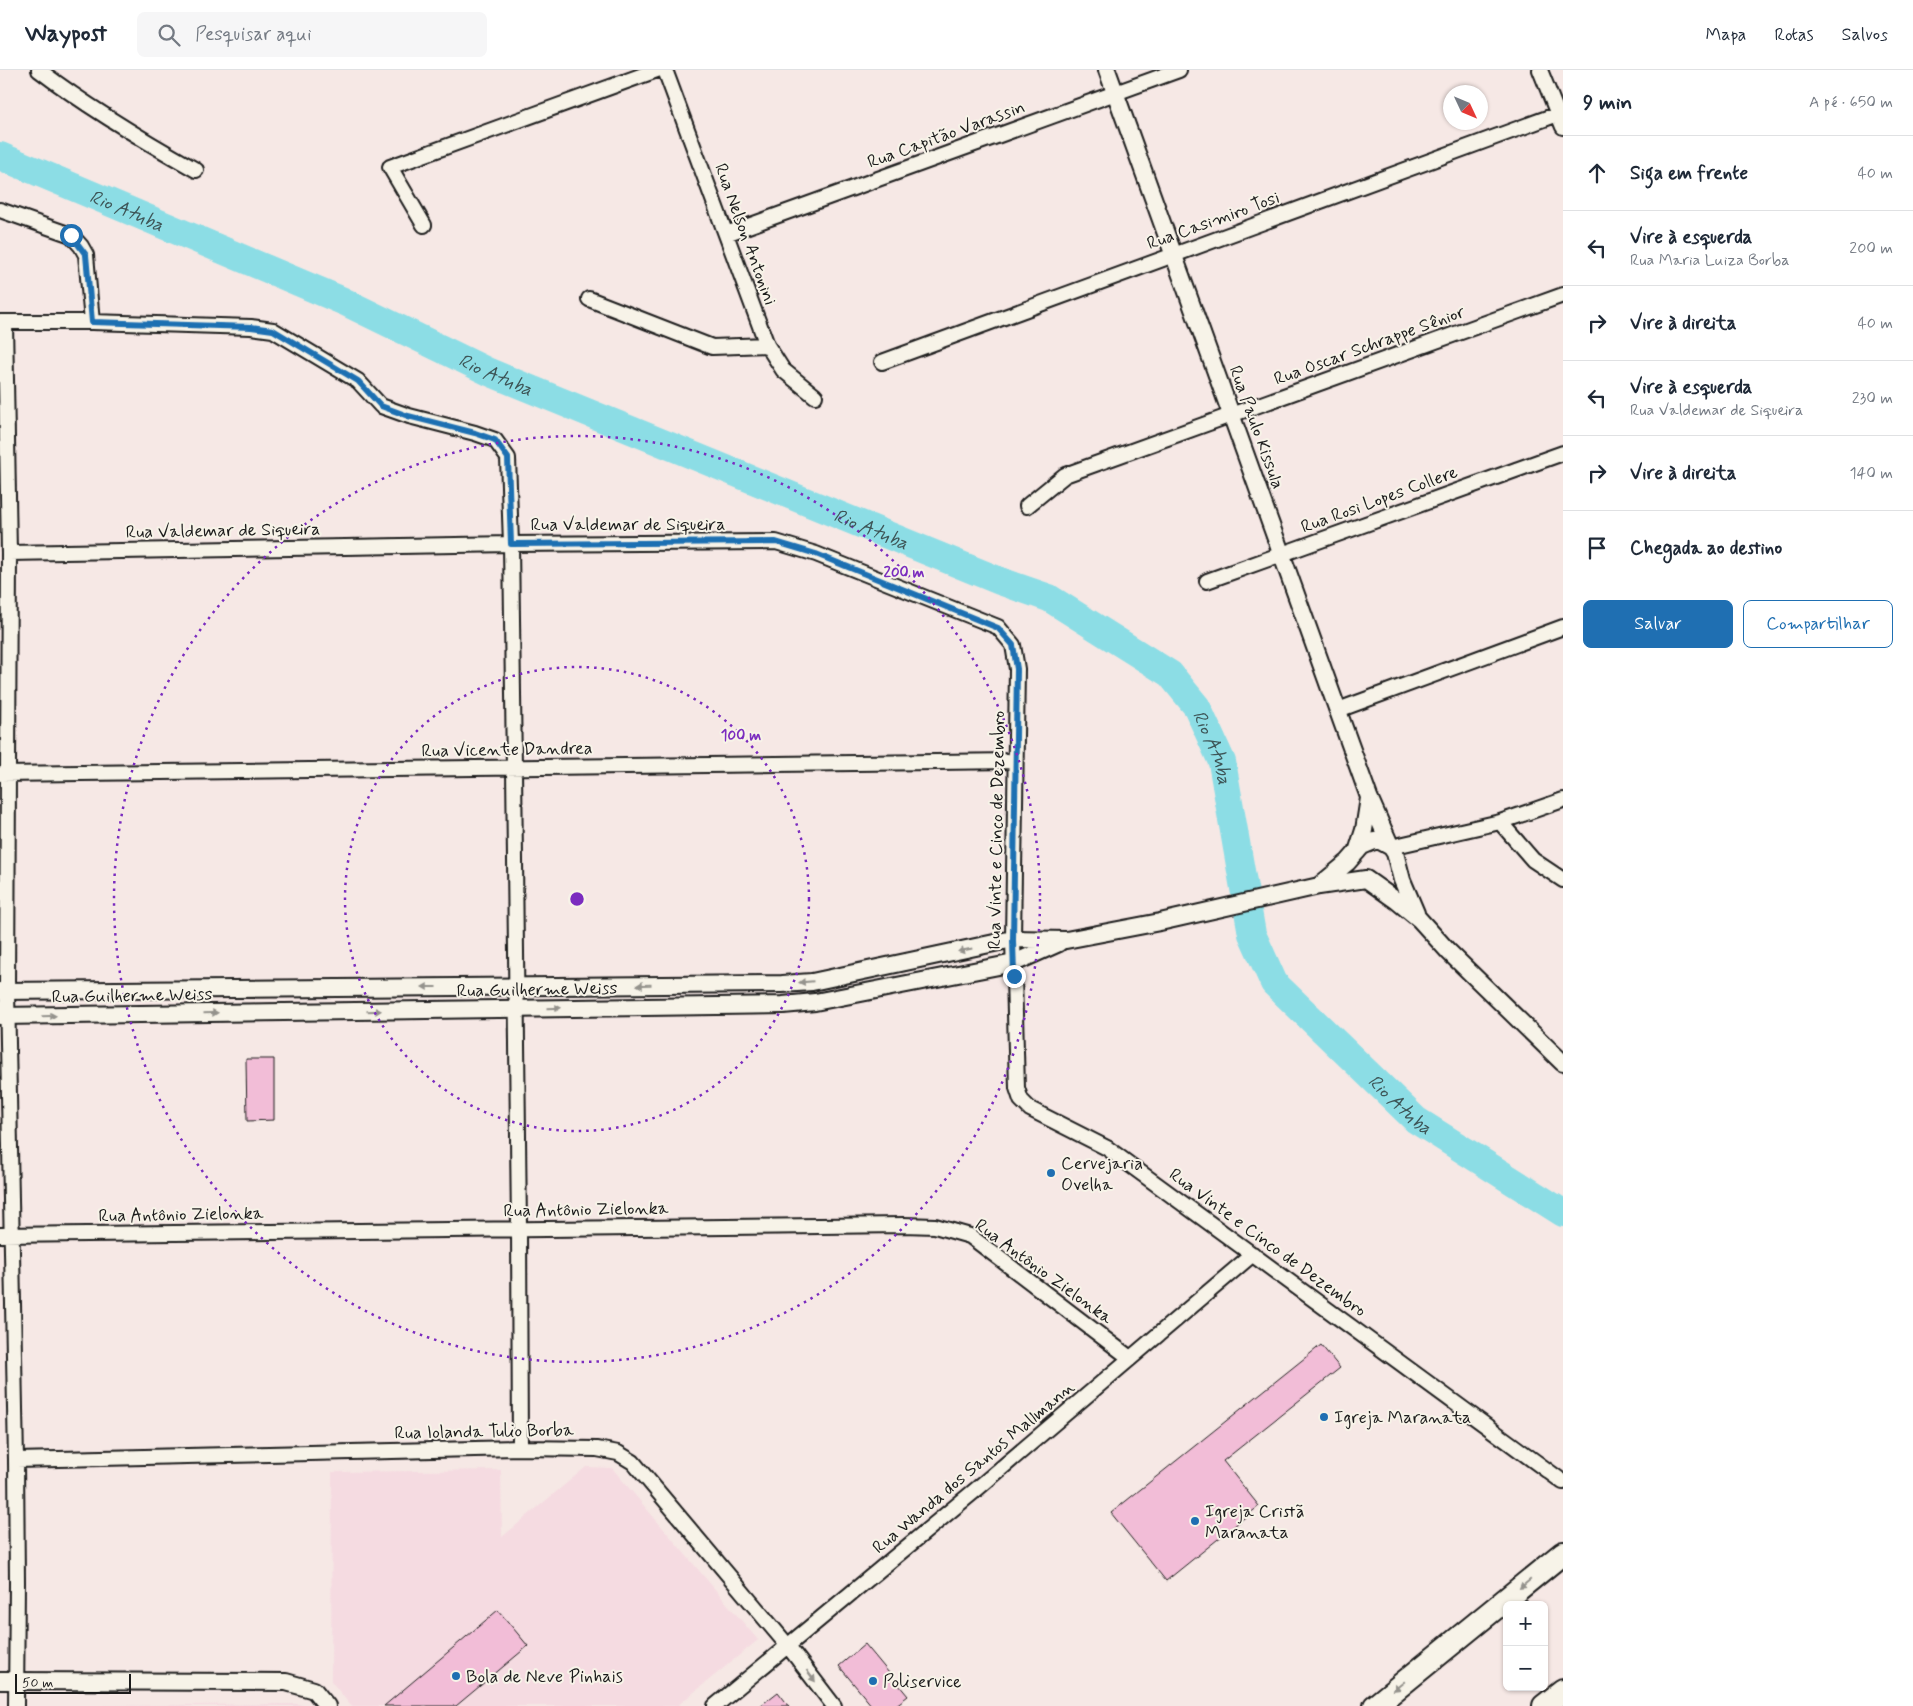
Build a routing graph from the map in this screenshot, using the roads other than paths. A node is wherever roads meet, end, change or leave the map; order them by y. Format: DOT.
graph roads {
  1 [pos="39,70"];
  2 [pos="657,70"];
  3 [pos="665,70"];
  4 [pos="1107,70"];
  5 [pos="1179,70"];
  6 [pos="1540,70"];
  7 [pos="1115,93"];
  8 [pos="1560,121"];
  9 [pos="196,170"];
  10 [pos="0,210"];
  11 [pos="424,225"];
  12 [pos="726,234"];
  13 [pos="1174,255"];
  14 [pos="1563,295"];
  15 [pos="589,298"];
  16 [pos="2,322"];
  17 [pos="92,322"];
  18 [pos="767,345"];
  19 [pos="882,362"];
  20 [pos="815,396"];
  21 [pos="1232,415"];
  22 [pos="1563,453"];
  23 [pos="1027,506"];
  24 [pos="511,544"];
  25 [pos="9,553"];
  26 [pos="1282,554"];
  27 [pos="1207,581"];
  28 [pos="1563,627"];
  29 [pos="1013,645"];
  30 [pos="1338,710"];
  31 [pos="1015,761"];
  32 [pos="514,768"];
  33 [pos="5,774"];
  34 [pos="1369,797"];
  35 [pos="1563,800"];
  36 [pos="1500,822"];
  37 [pos="1358,851"];
  38 [pos="1394,854"];
  39 [pos="1366,879"];
  40 [pos="1563,880"];
  41 [pos="1319,886"];
  42 [pos="1419,919"];
  43 [pos="1013,940"];
  44 [pos="1066,940"];
  45 [pos="1014,963"];
  46 [pos="517,987"];
  47 [pos="4,991"];
  48 [pos="516,1009"];
  49 [pos="4,1016"];
  50 [pos="1563,1063"];
  51 [pos="519,1228"];
  52 [pos="6,1235"];
  53 [pos="1253,1254"];
  54 [pos="1130,1358"];
  55 [pos="520,1448"];
  56 [pos="16,1460"];
  57 [pos="1563,1482"];
  58 [pos="1563,1553"];
  59 [pos="788,1646"];
  60 [pos="8,1681"];
  61 [pos="1563,1691"];
  62 [pos="16,1706"];
  63 [pos="327,1706"];
  64 [pos="716,1706"];
  65 [pos="834,1706"];
  66 [pos="1375,1706"];
  67 [pos="1544,1706"];
  1 -- 9 [label="street"];
  2 -- 11 [label="street"];
  3 -- 12 [label="street, Rua Nelson Antonini"];
  4 -- 7 [label="street, Rua Paulo Kissula"];
  5 -- 7 [label="street, Rua Capitão Varassin"];
  6 -- 8 [label="street"];
  7 -- 12 [label="street, Rua Capitão Varassin"];
  7 -- 13 [label="street, Rua Paulo Kissula"];
  8 -- 13 [label="street, Rua Casimiro Tosi"];
  10 -- 17 [label="street"];
  12 -- 18 [label="street, Rua Nelson Antonini"];
  13 -- 19 [label="street, Rua Casimiro Tosi"];
  13 -- 21 [label="street, Rua Paulo Kissula"];
  14 -- 21 [label="street, Rua Oscar Schrappe Sênior"];
  15 -- 18 [label="street"];
  16 -- 17 [label="street"];
  16 -- 25 [label="street"];
  17 -- 24 [label="street"];
  18 -- 20 [label="street, Rua Nelson Antonini"];
  21 -- 23 [label="street, Rua Oscar Schrappe Sênior"];
  21 -- 26 [label="street, Rua Paulo Kissula"];
  22 -- 26 [label="street, Rua Rosi Lopes Collere"];
  24 -- 25 [label="street, Rua Valdemar de Siqueira"];
  24 -- 29 [label="street, Rua Valdemar de Siqueira"];
  24 -- 32 [label="street"];
  25 -- 33 [label="street"];
  26 -- 27 [label="street, Rua Rosi Lopes Collere"];
  26 -- 30 [label="street, Rua Paulo Kissula"];
  28 -- 30 [label="street"];
  29 -- 31 [label="street, Rua Vinte e Cinco de Dezembro"];
  30 -- 34 [label="street, Rua Paulo Kissula"];
  31 -- 32 [label="street, Rua Vicente Dandrea"];
  31 -- 43 [label="street, Rua Vinte e Cinco de Dezembro"];
  32 -- 33 [label="street, Rua Vicente Dandrea"];
  32 -- 46 [label="street"];
  33 -- 47 [label="street"];
  34 -- 37 [label="street, Rua Paulo Kissula"];
  34 -- 38 [label="street, Rua Paulo Kissula"];
  35 -- 36 [label="street"];
  36 -- 38 [label="street"];
  36 -- 40 [label="street"];
  37 -- 38 [label="street"];
  37 -- 39 [label="street"];
  37 -- 41 [label="street"];
  38 -- 39 [label="street"];
  38 -- 42 [label="street, Rua Paulo Kissula"];
  39 -- 41 [label="street, Rua Guilherme Weiss"];
  39 -- 42 [label="street, Rua Paulo Kissula"];
  41 -- 44 [label="street, Rua Guilherme Weiss"];
  42 -- 50 [label="street, Rua Paulo Kissula"];
  43 -- 44 [label="street, Rua Guilherme Weiss"];
  43 -- 45 [label="street, Rua Vinte e Cinco de Dezembro"];
  43 -- 46 [label="street, Rua Guilherme Weiss, one-way"];
  44 -- 45 [label="street, Rua Guilherme Weiss"];
  48 -- 45 [label="street, Rua Guilherme Weiss, one-way"];
  45 -- 53 [label="street, Rua Vinte e Cinco de Dezembro"];
  46 -- 47 [label="street, Rua Guilherme Weiss, one-way"];
  46 -- 48 [label="street"];
  47 -- 49 [label="street"];
  49 -- 48 [label="street, Rua Guilherme Weiss, one-way"];
  48 -- 51 [label="street"];
  49 -- 52 [label="street"];
  51 -- 52 [label="street, Rua Antônio Zielonka"];
  51 -- 54 [label="street, Rua Antônio Zielonka"];
  51 -- 55 [label="street"];
  52 -- 56 [label="street"];
  53 -- 54 [label="street, Rua Wanda dos Santos Mallmann"];
  53 -- 57 [label="street, Rua Vinte e Cinco de Dezembro"];
  54 -- 59 [label="street, Rua Wanda dos Santos Mallmann"];
  55 -- 56 [label="street, Rua Iolanda Tulio Borba"];
  55 -- 59 [label="street, Rua Iolanda Tulio Borba"];
  56 -- 60 [label="street"];
  58 -- 66 [label="highway, one-way"];
  59 -- 64 [label="street, Rua Wanda dos Santos Mallmann"];
  59 -- 65 [label="street, Rua Iolanda Tulio Borba, one-way"];
  60 -- 62 [label="street"];
  60 -- 63 [label="street"];
  61 -- 67 [label="highway"];
}
